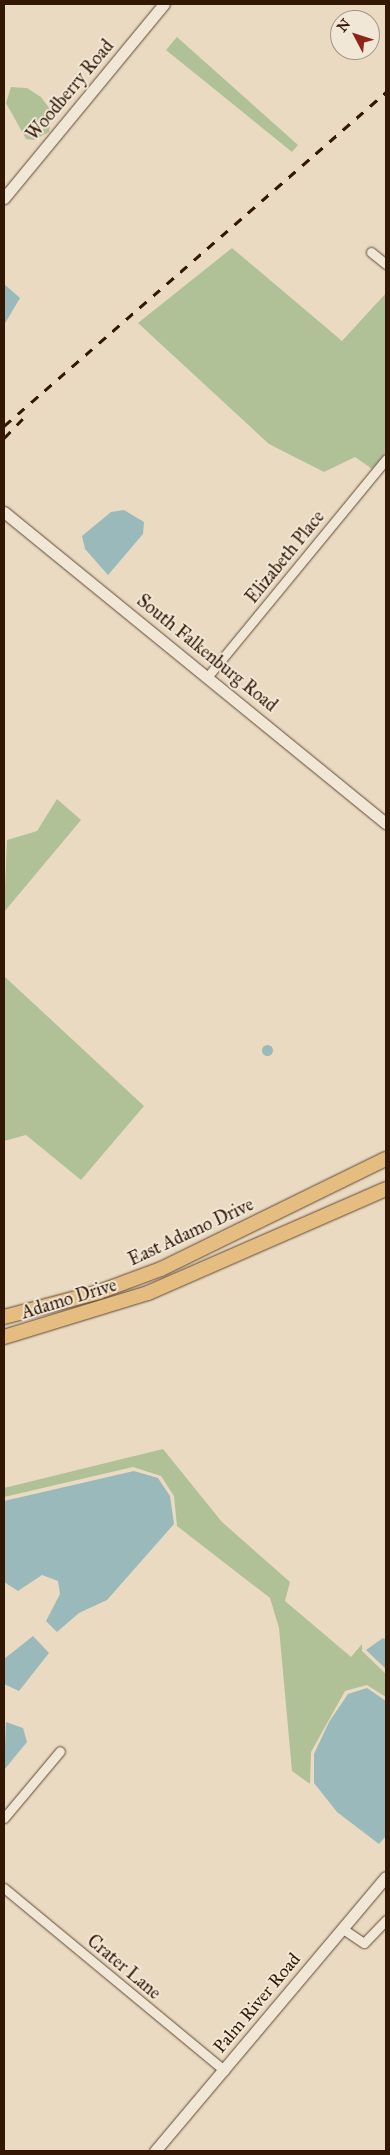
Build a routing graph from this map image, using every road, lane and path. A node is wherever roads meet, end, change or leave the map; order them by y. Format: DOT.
graph roads {
  1 [pos="164,4"];
  2 [pos="4,198"];
  3 [pos="371,252"];
  4 [pos="386,264"];
  5 [pos="386,459"];
  6 [pos="4,512"];
  7 [pos="208,676"];
  8 [pos="386,824"];
  9 [pos="386,1159"];
  10 [pos="386,1189"];
  11 [pos="174,1263"];
  12 [pos="63,1303"];
  13 [pos="4,1317"];
  14 [pos="67,1320"];
  15 [pos="4,1329"];
  16 [pos="4,1337"];
  17 [pos="60,1751"];
  18 [pos="4,1818"];
  19 [pos="386,1877"];
  20 [pos="4,1888"];
  21 [pos="386,1920"];
  22 [pos="343,1929"];
  23 [pos="224,2070"];
  24 [pos="156,2151"];
  1 -- 2 [label="street, Woodberry Road"];
  3 -- 4 [label="street"];
  5 -- 7 [label="street, Elizabeth Place"];
  6 -- 7 [label="street, South Falkenburg Road"];
  7 -- 8 [label="street, South Falkenburg Road"];
  9 -- 11 [label="main road, East Adamo Drive"];
  10 -- 14 [label="main road, Adamo Drive"];
  11 -- 12 [label="main road, East Adamo Drive"];
  11 -- 14 [label="main road"];
  12 -- 13 [label="main road, East Adamo Drive"];
  12 -- 15 [label="main road"];
  14 -- 16 [label="main road, Adamo Drive"];
  17 -- 18 [label="street"];
  19 -- 22 [label="street, Palm River Road"];
  20 -- 23 [label="street, Crater Lane"];
  21 -- 22 [label="street"];
  22 -- 23 [label="street, Palm River Road"];
  23 -- 24 [label="street, Palm River Road"];
}
